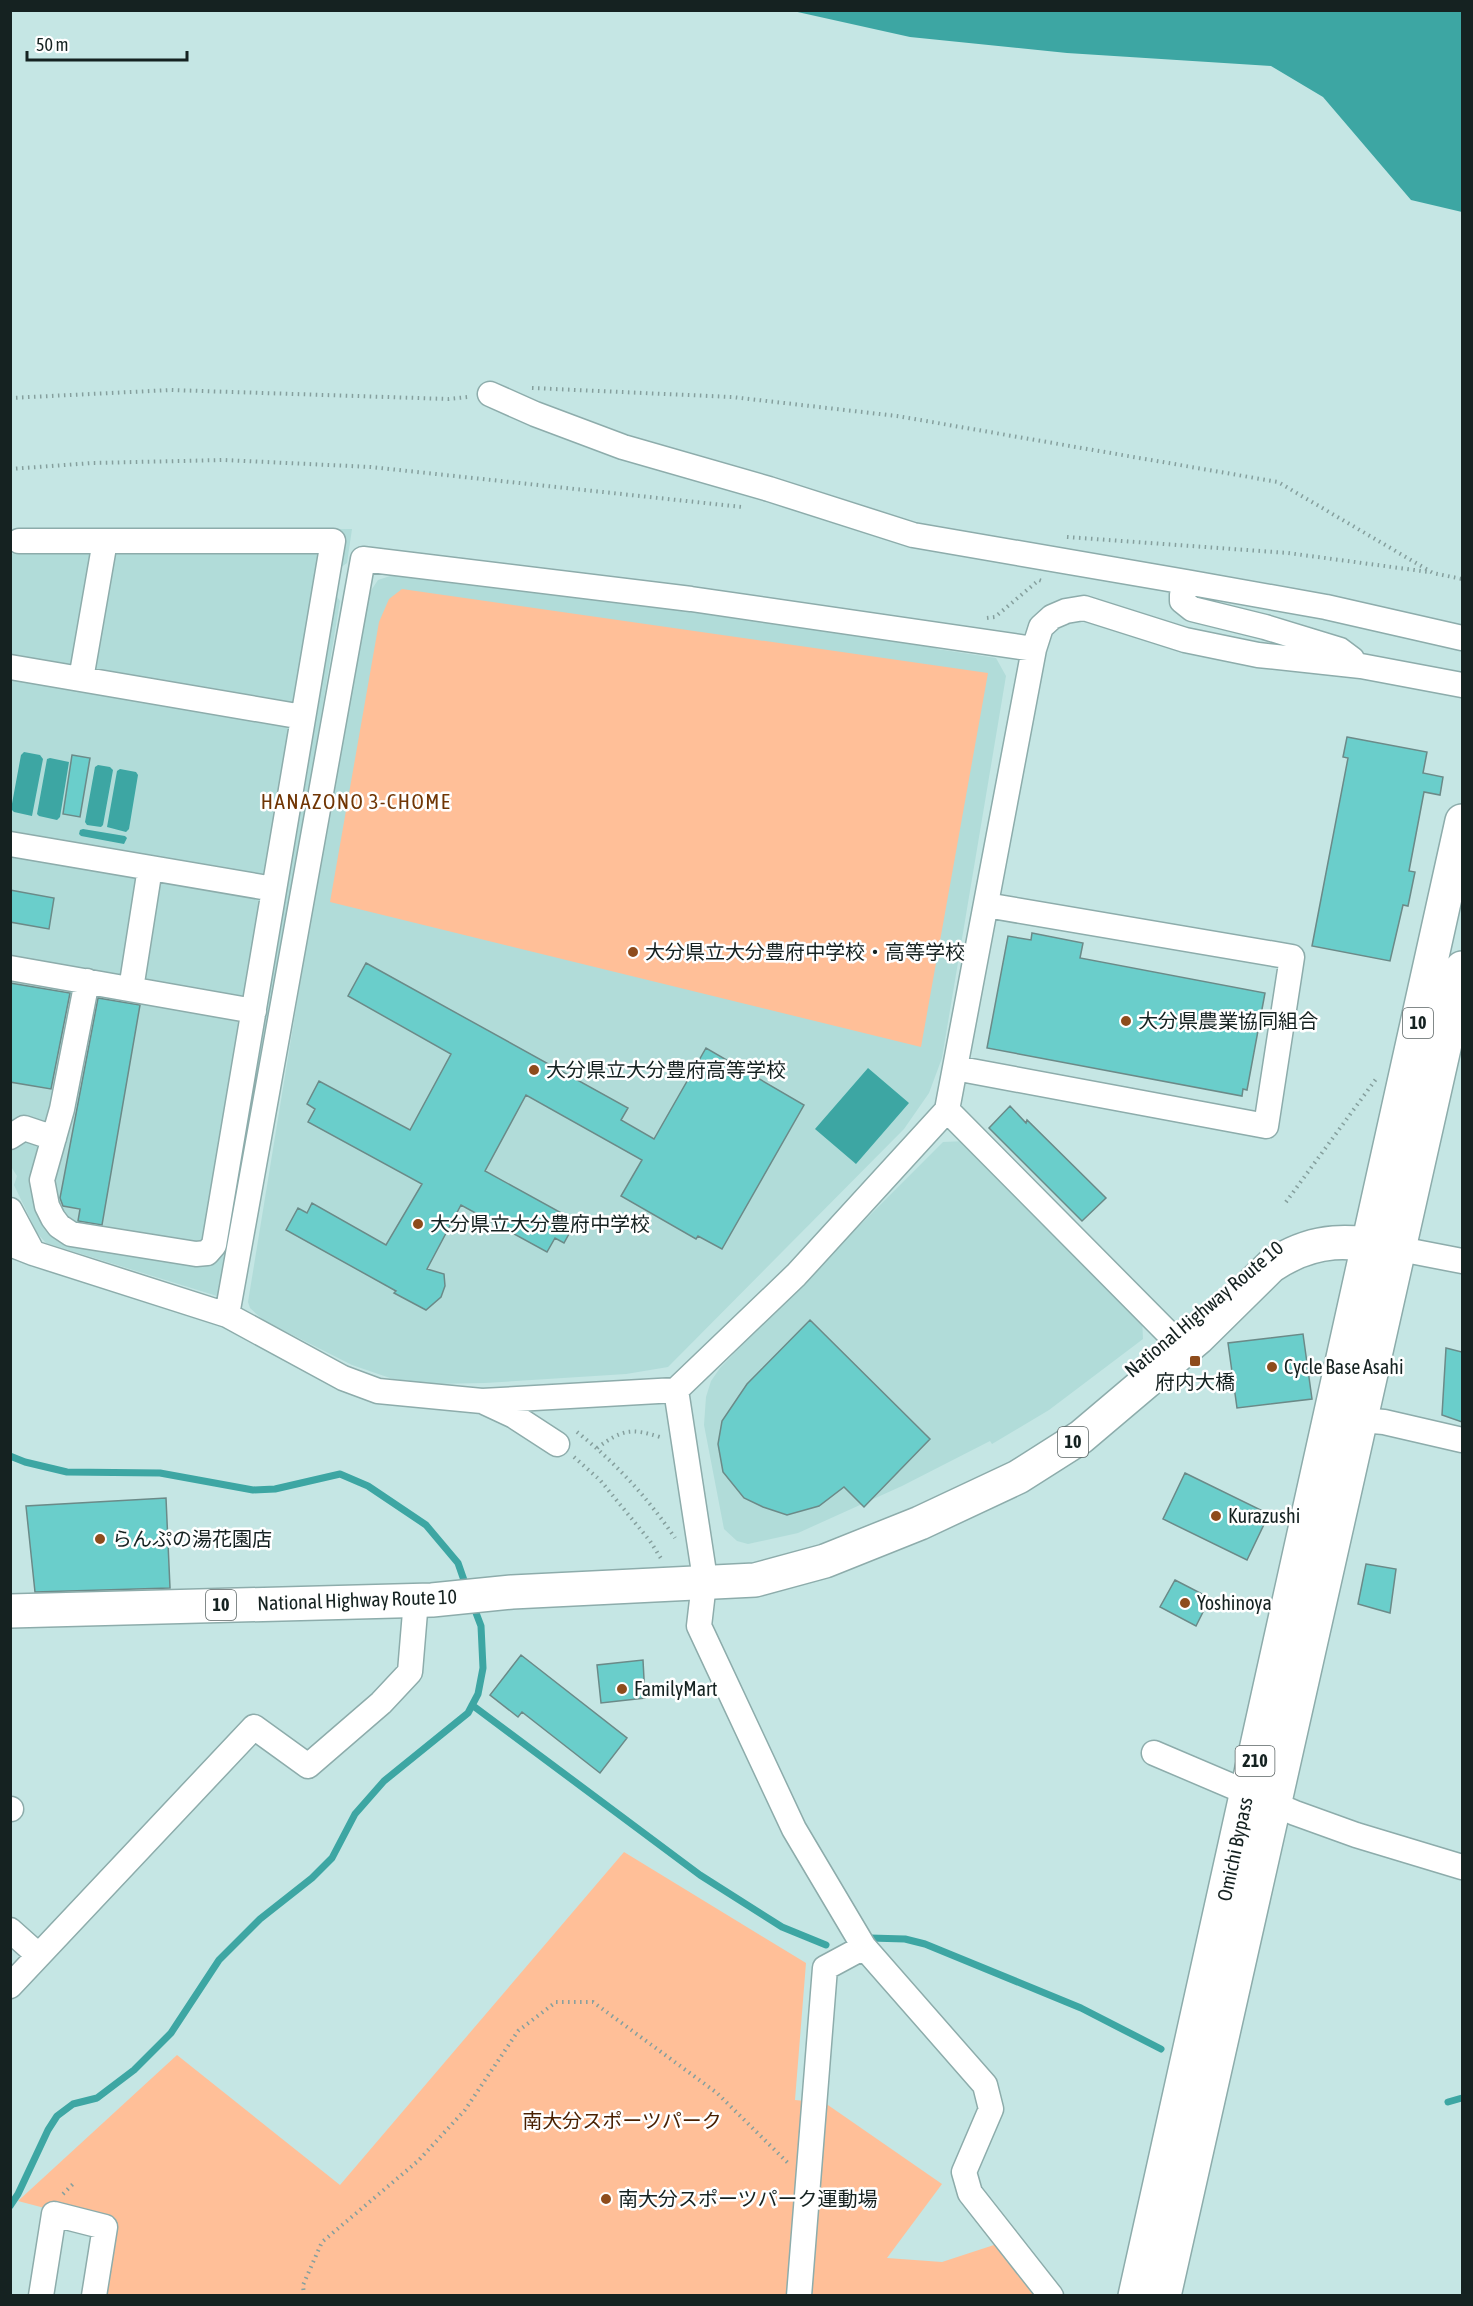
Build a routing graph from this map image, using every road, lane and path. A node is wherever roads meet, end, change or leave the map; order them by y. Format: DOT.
graph roads {
  1 [pos="490,394"];
  2 [pos="10,398"];
  3 [pos="10,469"];
  4 [pos="752,508"];
  5 [pos="19,541"];
  6 [pos="105,541"];
  7 [pos="1033,555"];
  8 [pos="1433,573"];
  9 [pos="1462,579"];
  10 [pos="1050,581"];
  11 [pos="1186,582"];
  12 [pos="981,620"];
  13 [pos="1462,638"];
  14 [pos="1034,649"];
  15 [pos="1361,666"];
  16 [pos="10,667"];
  17 [pos="81,679"];
  18 [pos="1462,685"];
  19 [pos="303,717"];
  20 [pos="1462,821"];
  21 [pos="10,844"];
  22 [pos="150,868"];
  23 [pos="274,889"];
  24 [pos="986,905"];
  25 [pos="10,968"];
  26 [pos="1462,968"];
  27 [pos="87,981"];
  28 [pos="130,989"];
  29 [pos="254,1011"];
  30 [pos="955,1068"];
  31 [pos="1381,1073"];
  32 [pos="947,1110"];
  33 [pos="10,1137"];
  34 [pos="54,1138"];
  35 [pos="1286,1202"];
  36 [pos="10,1210"];
  37 [pos="1371,1235"];
  38 [pos="10,1244"];
  39 [pos="1400,1249"];
  40 [pos="33,1253"];
  41 [pos="1462,1261"];
  42 [pos="227,1315"];
  43 [pos="1173,1338"];
  44 [pos="676,1390"];
  45 [pos="482,1401"];
  46 [pos="1361,1420"];
  47 [pos="565,1437"];
  48 [pos="661,1437"];
  49 [pos="1462,1440"];
  50 [pos="597,1448"];
  51 [pos="677,1541"];
  52 [pos="663,1561"];
  53 [pos="704,1583"];
  54 [pos="424,1600"];
  55 [pos="10,1611"];
  56 [pos="1154,1753"];
  57 [pos="1261,1800"];
  58 [pos="1462,1867"];
  59 [pos="10,1930"];
  60 [pos="864,1947"];
  61 [pos="38,1955"];
  62 [pos="10,1986"];
  63 [pos="794,2170"];
  64 [pos="41,2295"];
  65 [pos="94,2295"];
  66 [pos="304,2295"];
  67 [pos="799,2295"];
  68 [pos="1051,2295"];
  69 [pos="1135,2295"];
  70 [pos="1164,2295"];
  1 -- 2 [label="path"];
  1 -- 7 [label="street"];
  1 -- 8 [label="path"];
  3 -- 4 [label="path"];
  5 -- 6 [label="street"];
  6 -- 17 [label="street"];
  6 -- 19 [label="street"];
  7 -- 8 [label="path"];
  7 -- 11 [label="street"];
  8 -- 9 [label="path"];
  10 -- 12 [label="path"];
  11 -- 13 [label="street"];
  11 -- 15 [label="street"];
  14 -- 15 [label="street"];
  14 -- 24 [label="street"];
  14 -- 42 [label="street"];
  15 -- 18 [label="street"];
  16 -- 17 [label="street"];
  17 -- 19 [label="street"];
  19 -- 23 [label="street"];
  20 -- 37 [label="highway, 10"];
  21 -- 22 [label="street"];
  22 -- 23 [label="street"];
  22 -- 28 [label="street"];
  23 -- 29 [label="street"];
  24 -- 30 [label="street"];
  24 -- 30 [label="street"];
  25 -- 27 [label="street"];
  26 -- 39 [label="highway, 10"];
  27 -- 28 [label="street"];
  27 -- 34 [label="street"];
  28 -- 29 [label="street"];
  29 -- 34 [label="street"];
  30 -- 32 [label="street"];
  31 -- 35 [label="path"];
  32 -- 43 [label="street"];
  32 -- 44 [label="street"];
  33 -- 34 [label="street"];
  36 -- 40 [label="street"];
  37 -- 39 [label="highway, National Highway Route 10 / 10"];
  37 -- 43 [label="highway, National Highway Route 10 / 10"];
  37 -- 53 [label="highway, National Highway Route 10 / 10"];
  37 -- 57 [label="highway, Omichi Bypass / 210"];
  38 -- 40 [label="street"];
  39 -- 41 [label="street"];
  39 -- 46 [label="highway, Omichi Bypass / 210"];
  40 -- 42 [label="street"];
  42 -- 45 [label="street"];
  43 -- 53 [label="highway, National Highway Route 10 / 10"];
  44 -- 45 [label="street"];
  44 -- 53 [label="street"];
  45 -- 47 [label="street"];
  46 -- 49 [label="street"];
  46 -- 57 [label="highway, Omichi Bypass / 210"];
  47 -- 50 [label="path"];
  47 -- 52 [label="path"];
  48 -- 50 [label="path"];
  50 -- 51 [label="path"];
  53 -- 54 [label="highway, National Highway Route 10 / 10"];
  53 -- 60 [label="street"];
  54 -- 55 [label="highway, National Highway Route 10 / 10"];
  54 -- 61 [label="street"];
  56 -- 57 [label="street"];
  57 -- 58 [label="street"];
  57 -- 69 [label="highway, Omichi Bypass / 210"];
  57 -- 70 [label="highway, Omichi Bypass / 210"];
  59 -- 61 [label="street"];
  60 -- 67 [label="street"];
  60 -- 68 [label="street"];
  61 -- 62 [label="street"];
  63 -- 66 [label="path"];
  64 -- 65 [label="street"];
}
